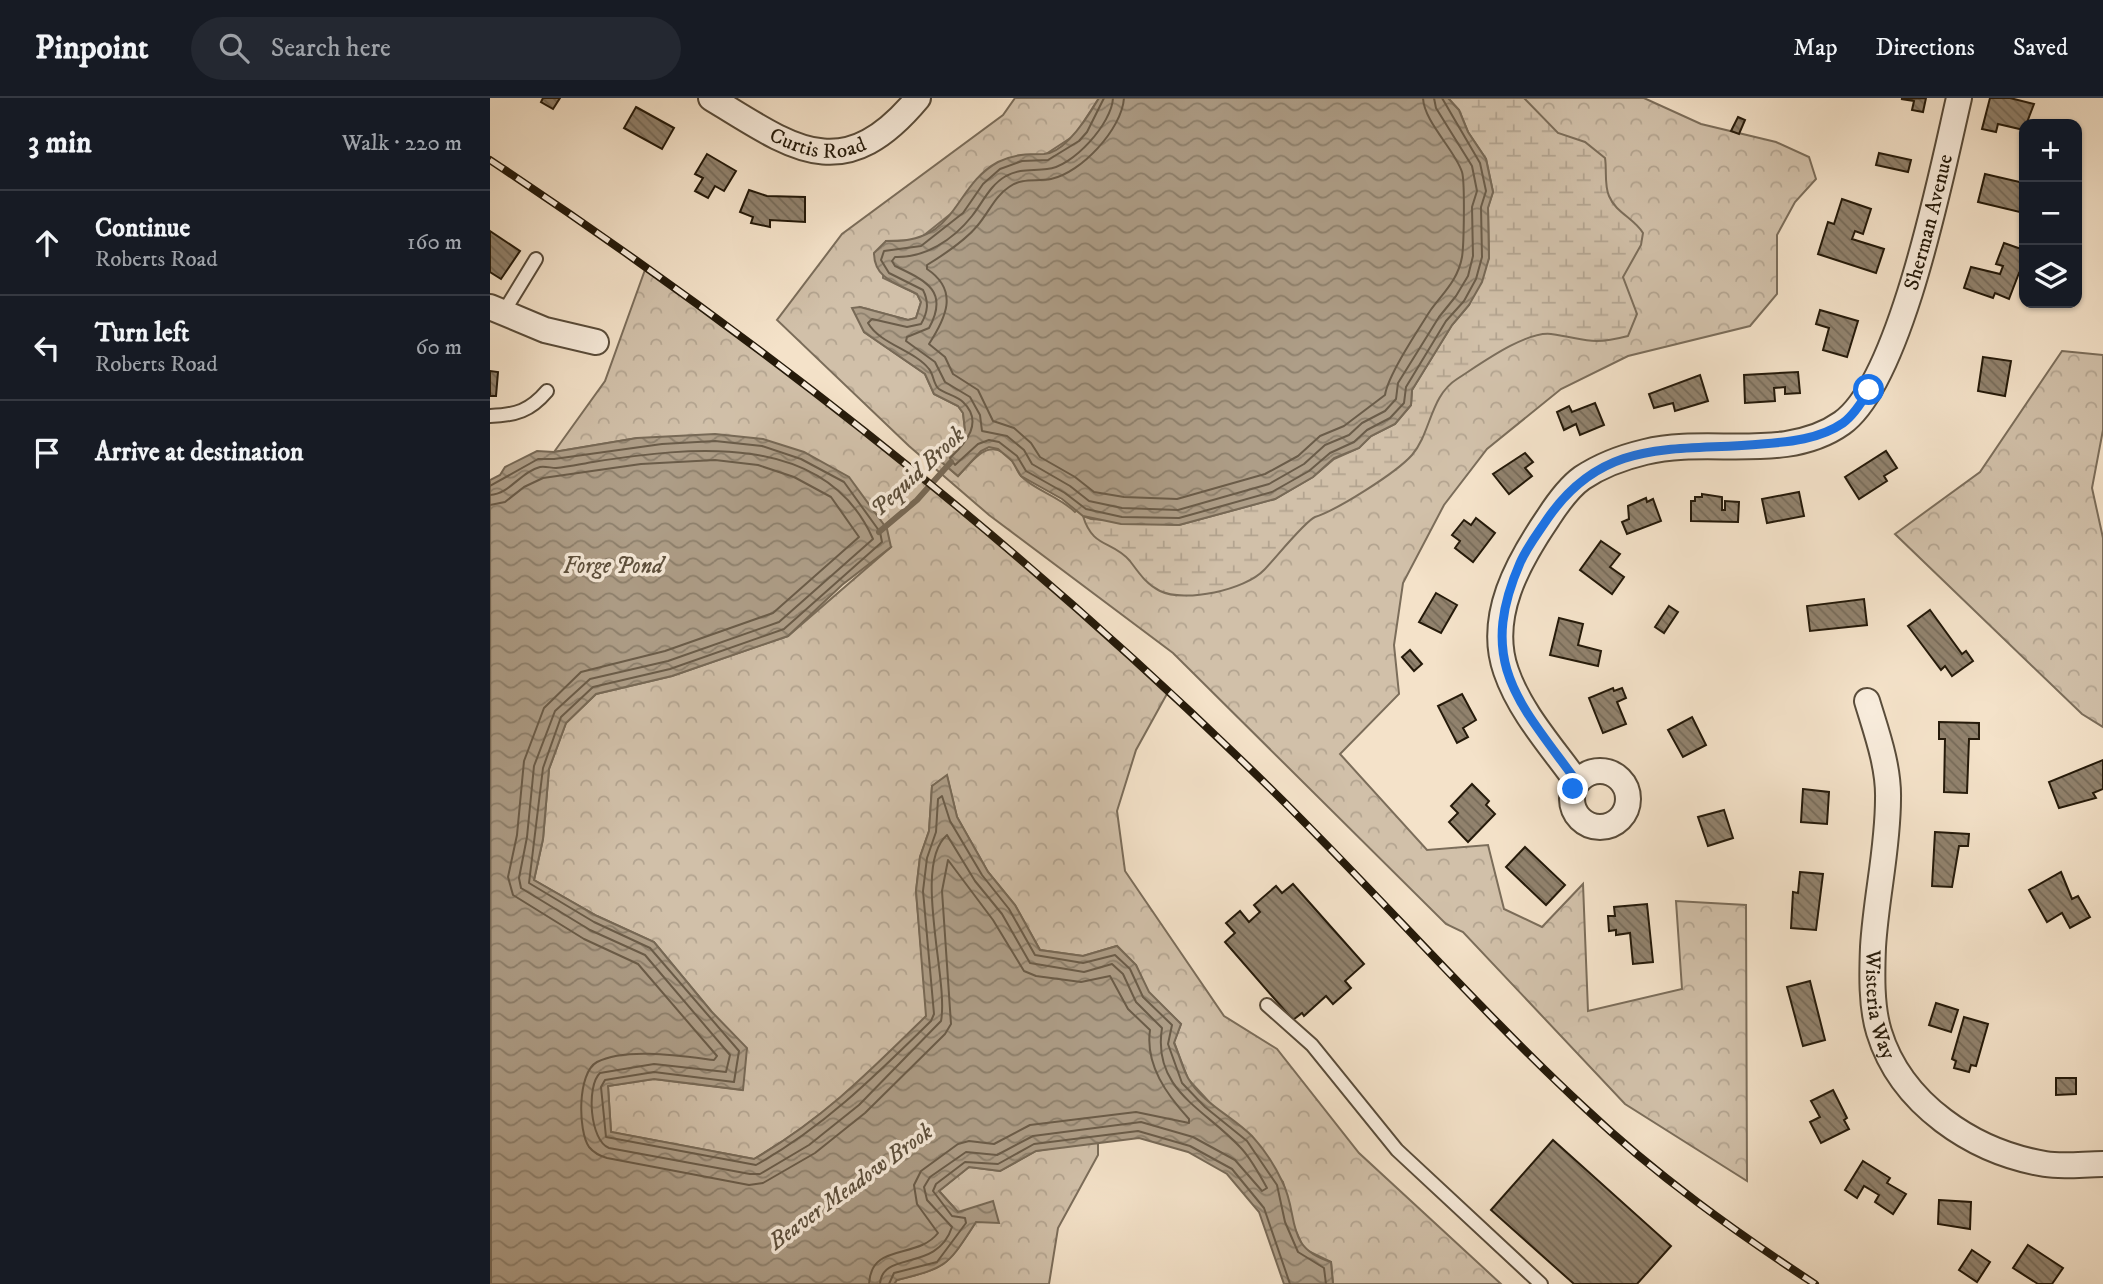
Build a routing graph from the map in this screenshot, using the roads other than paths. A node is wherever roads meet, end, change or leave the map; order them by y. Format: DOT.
graph roads {
  1 [pos="711,98"];
  2 [pos="918,98"];
  3 [pos="1959,98"];
  4 [pos="536,259"];
  5 [pos="496,310"];
  6 [pos="596,341"];
  7 [pos="547,391"];
  8 [pos="490,416"];
  9 [pos="1867,701"];
  10 [pos="1577,782"];
  11 [pos="1267,1005"];
  12 [pos="2103,1164"];
  13 [pos="1541,1284"];
  1 -- 2 [label="street, Curtis Road"];
  3 -- 10 [label="street, Sherman Avenue"];
  4 -- 5 [label="lane"];
  5 -- 6 [label="street"];
  7 -- 8 [label="lane"];
  9 -- 12 [label="street, Wisteria Way"];
  11 -- 13 [label="lane"];
}
